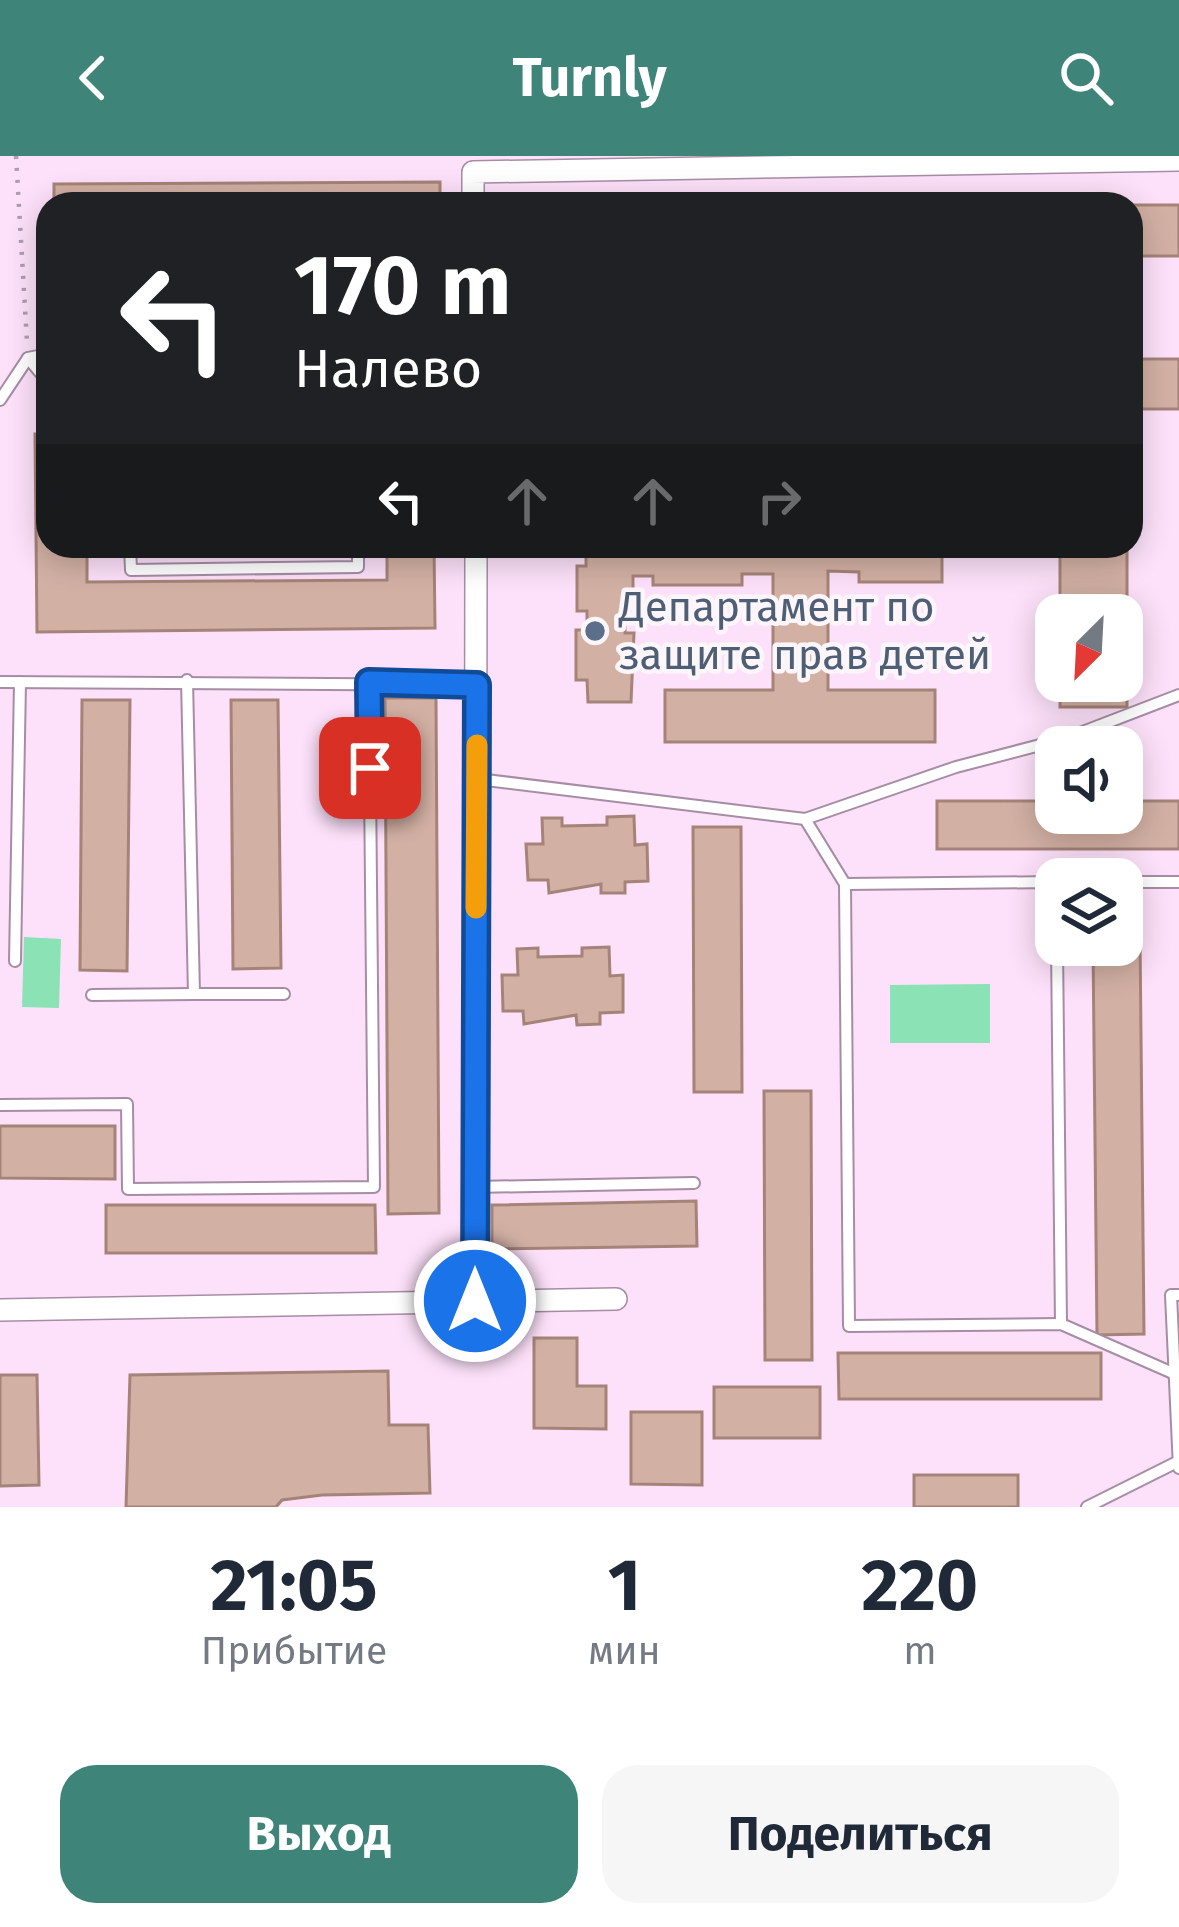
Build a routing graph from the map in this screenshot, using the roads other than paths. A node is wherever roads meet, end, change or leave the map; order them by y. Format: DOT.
graph roads {
  1 [pos="948,159"];
  2 [pos="1179,160"];
  3 [pos="650,162"];
  4 [pos="521,163"];
  5 [pos="473,192"];
  6 [pos="36,356"];
  7 [pos="28,358"];
  8 [pos="36,368"];
  9 [pos="0,400"];
  10 [pos="130,558"];
  11 [pos="358,558"];
  12 [pos="476,558"];
  13 [pos="188,680"];
  14 [pos="0,682"];
  15 [pos="20,682"];
  16 [pos="369,682"];
  17 [pos="477,685"];
  18 [pos="1179,694"];
  19 [pos="478,778"];
  20 [pos="806,819"];
  21 [pos="1179,881"];
  22 [pos="1035,882"];
  23 [pos="1143,882"];
  24 [pos="844,884"];
  25 [pos="15,961"];
  26 [pos="1058,966"];
  27 [pos="92,994"];
  28 [pos="194,994"];
  29 [pos="284,994"];
  30 [pos="0,1106"];
  31 [pos="694,1184"];
  32 [pos="474,1187"];
  33 [pos="1179,1295"];
  34 [pos="616,1299"];
  35 [pos="475,1301"];
  36 [pos="0,1310"];
  37 [pos="1061,1324"];
  38 [pos="1175,1374"];
  39 [pos="1177,1465"];
  40 [pos="1087,1507"];
  1 -- 2 [label="street"];
  1 -- 3 [label="street"];
  3 -- 4 [label="street"];
  4 -- 5 [label="street"];
  6 -- 7 [label="lane"];
  7 -- 8 [label="lane"];
  7 -- 9 [label="lane"];
  10 -- 11 [label="lane"];
  12 -- 17 [label="street"];
  13 -- 15 [label="lane"];
  13 -- 16 [label="lane"];
  13 -- 28 [label="lane"];
  14 -- 15 [label="lane"];
  15 -- 25 [label="lane"];
  16 -- 17 [label="lane"];
  16 -- 30 [label="lane"];
  17 -- 19 [label="street"];
  18 -- 20 [label="lane"];
  19 -- 20 [label="lane"];
  19 -- 32 [label="street"];
  20 -- 24 [label="lane"];
  21 -- 23 [label="lane"];
  22 -- 24 [label="lane"];
  24 -- 37 [label="lane"];
  26 -- 37 [label="lane"];
  27 -- 28 [label="lane"];
  28 -- 29 [label="lane"];
  31 -- 32 [label="lane"];
  32 -- 35 [label="street"];
  33 -- 38 [label="lane"];
  34 -- 35 [label="street"];
  35 -- 36 [label="street"];
  37 -- 38 [label="lane"];
  38 -- 39 [label="lane"];
  39 -- 40 [label="lane"];
}
